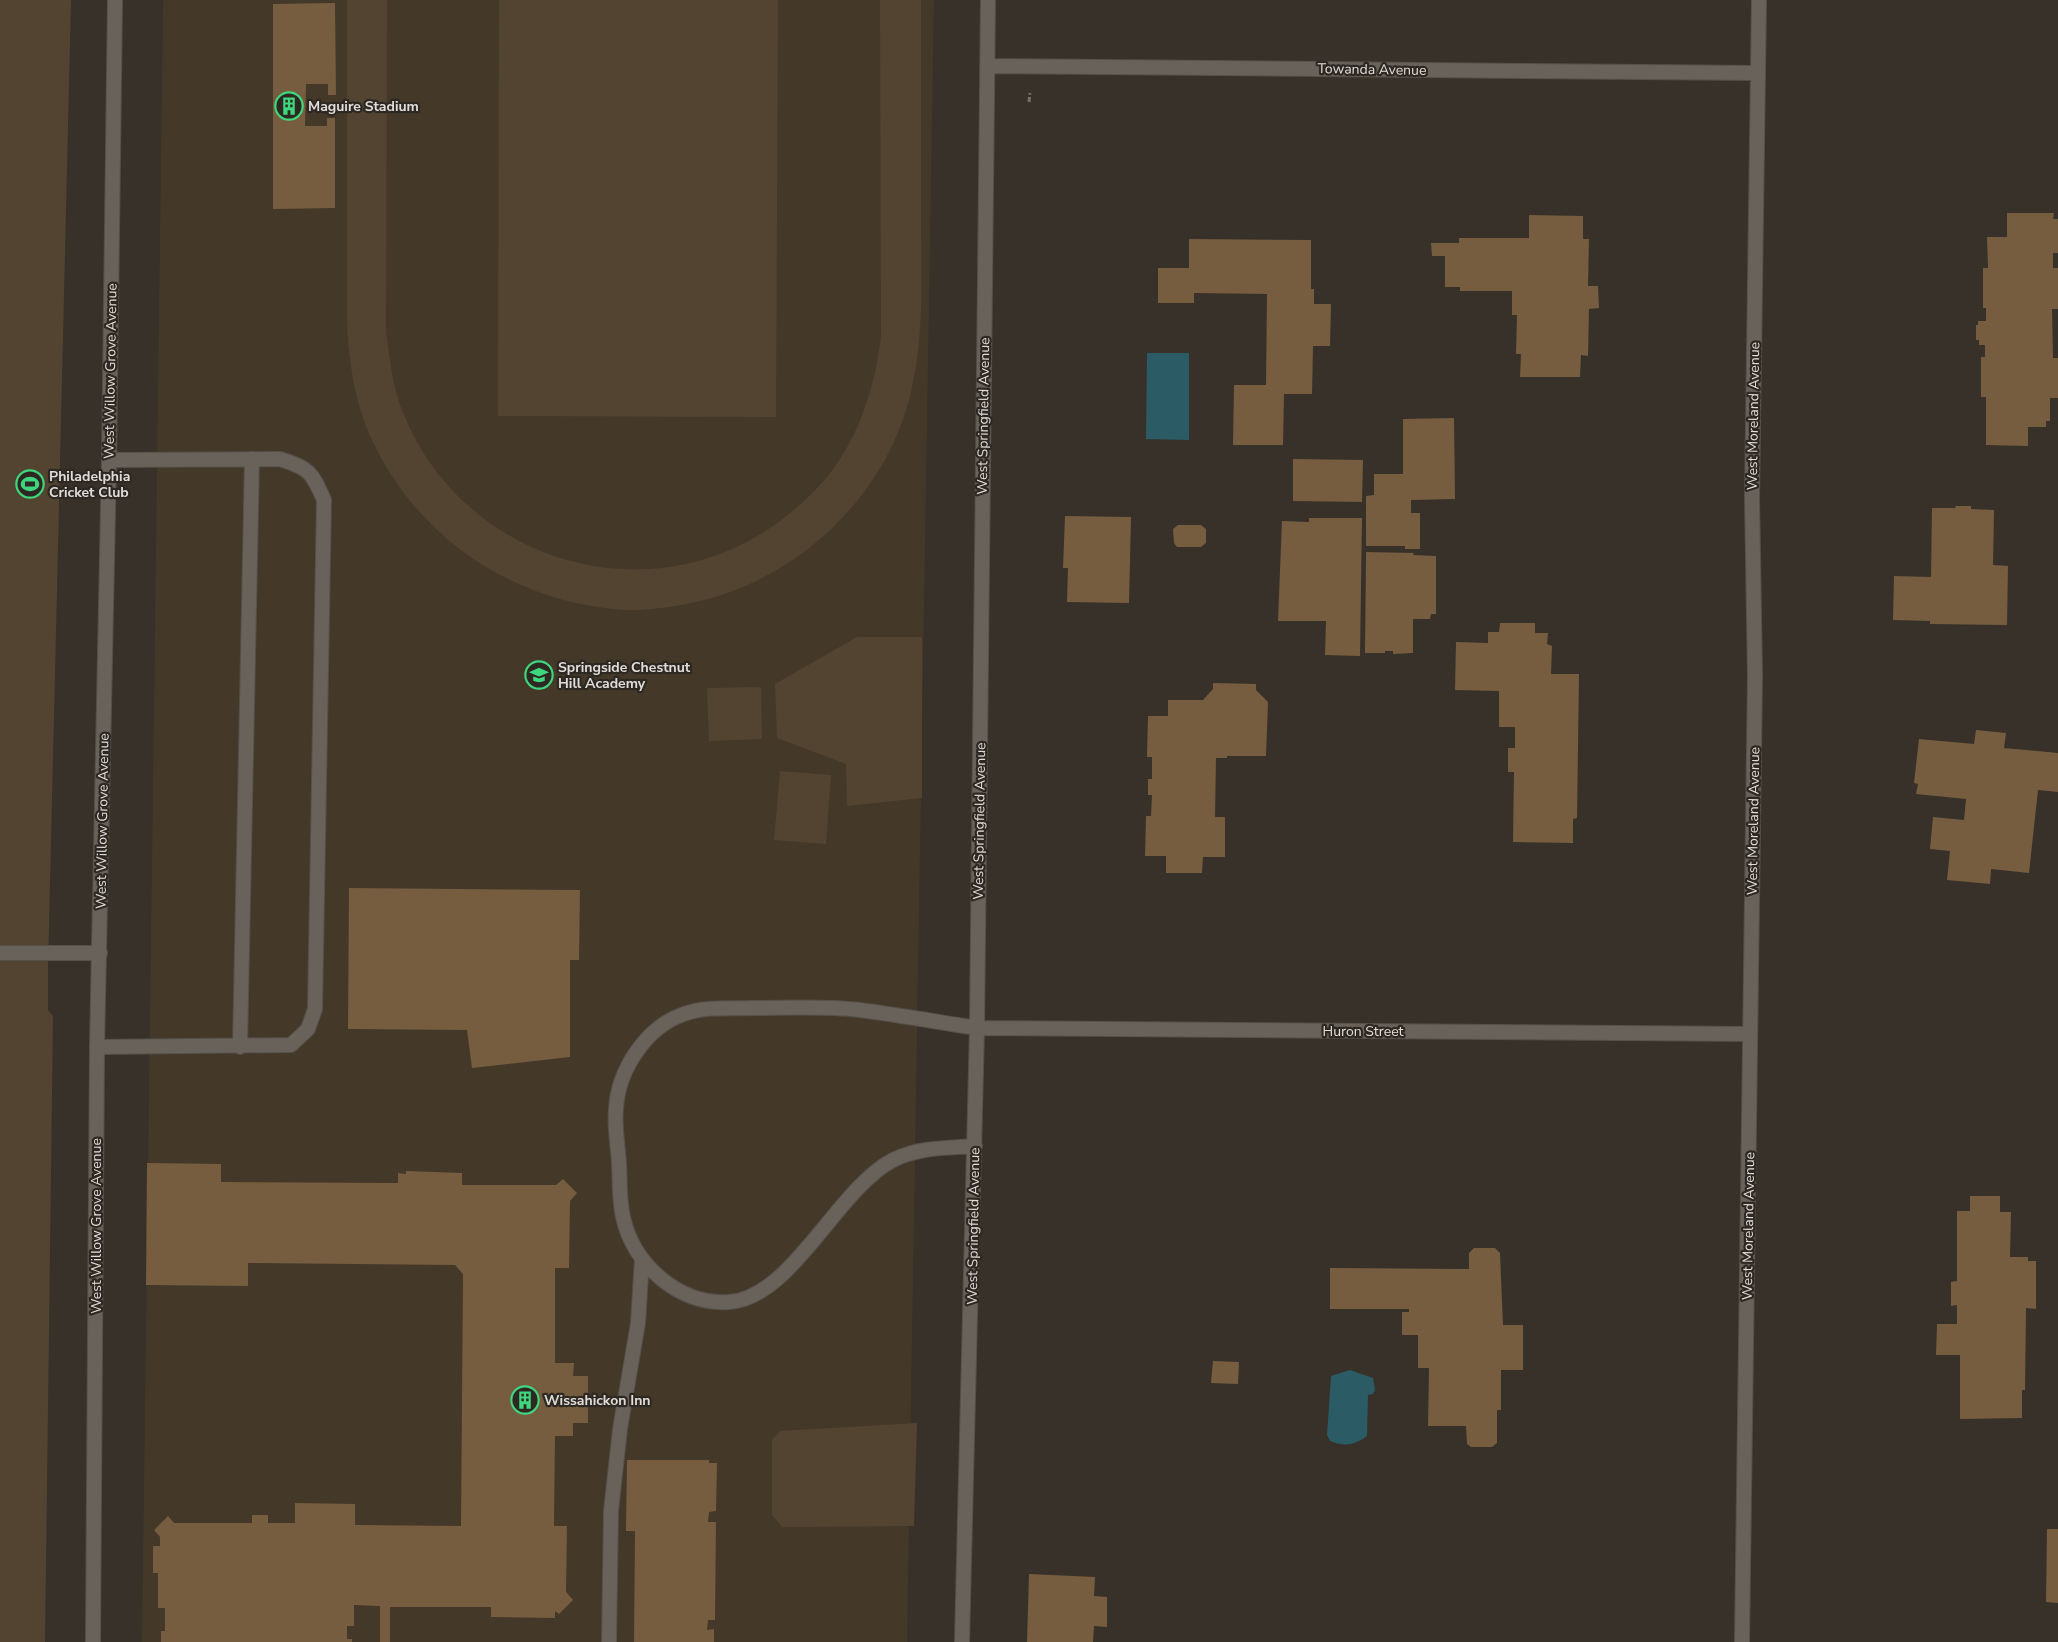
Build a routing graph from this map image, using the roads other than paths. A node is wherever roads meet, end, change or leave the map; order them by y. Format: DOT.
graph roads {
  1 [pos="114,0"];
  2 [pos="988,0"];
  3 [pos="1759,0"];
  4 [pos="987,66"];
  5 [pos="1757,73"];
  6 [pos="252,459"];
  7 [pos="109,460"];
  8 [pos="0,953"];
  9 [pos="100,953"];
  10 [pos="977,1028"];
  11 [pos="1748,1034"];
  12 [pos="97,1047"];
  13 [pos="240,1047"];
  14 [pos="975,1146"];
  15 [pos="642,1259"];
  16 [pos="94,1642"];
  17 [pos="610,1642"];
  18 [pos="962,1642"];
  19 [pos="1742,1642"];
  1 -- 7 [label="street, West Willow Grove Avenue"];
  2 -- 4 [label="street, West Springfield Avenue"];
  3 -- 5 [label="street, West Moreland Avenue"];
  4 -- 5 [label="street, Towanda Avenue"];
  4 -- 10 [label="street, West Springfield Avenue"];
  5 -- 11 [label="street, West Moreland Avenue"];
  6 -- 7 [label="street"];
  6 -- 13 [label="street"];
  6 -- 13 [label="street"];
  7 -- 9 [label="street, West Willow Grove Avenue"];
  8 -- 9 [label="street"];
  9 -- 12 [label="street, West Willow Grove Avenue"];
  10 -- 11 [label="street, Huron Street"];
  10 -- 14 [label="street, West Springfield Avenue"];
  10 -- 15 [label="street, Huron Street"];
  11 -- 19 [label="street, West Moreland Avenue"];
  12 -- 13 [label="street"];
  12 -- 16 [label="street, West Willow Grove Avenue"];
  14 -- 15 [label="street, Huron Street"];
  14 -- 18 [label="street, West Springfield Avenue"];
  15 -- 17 [label="street"];
}
